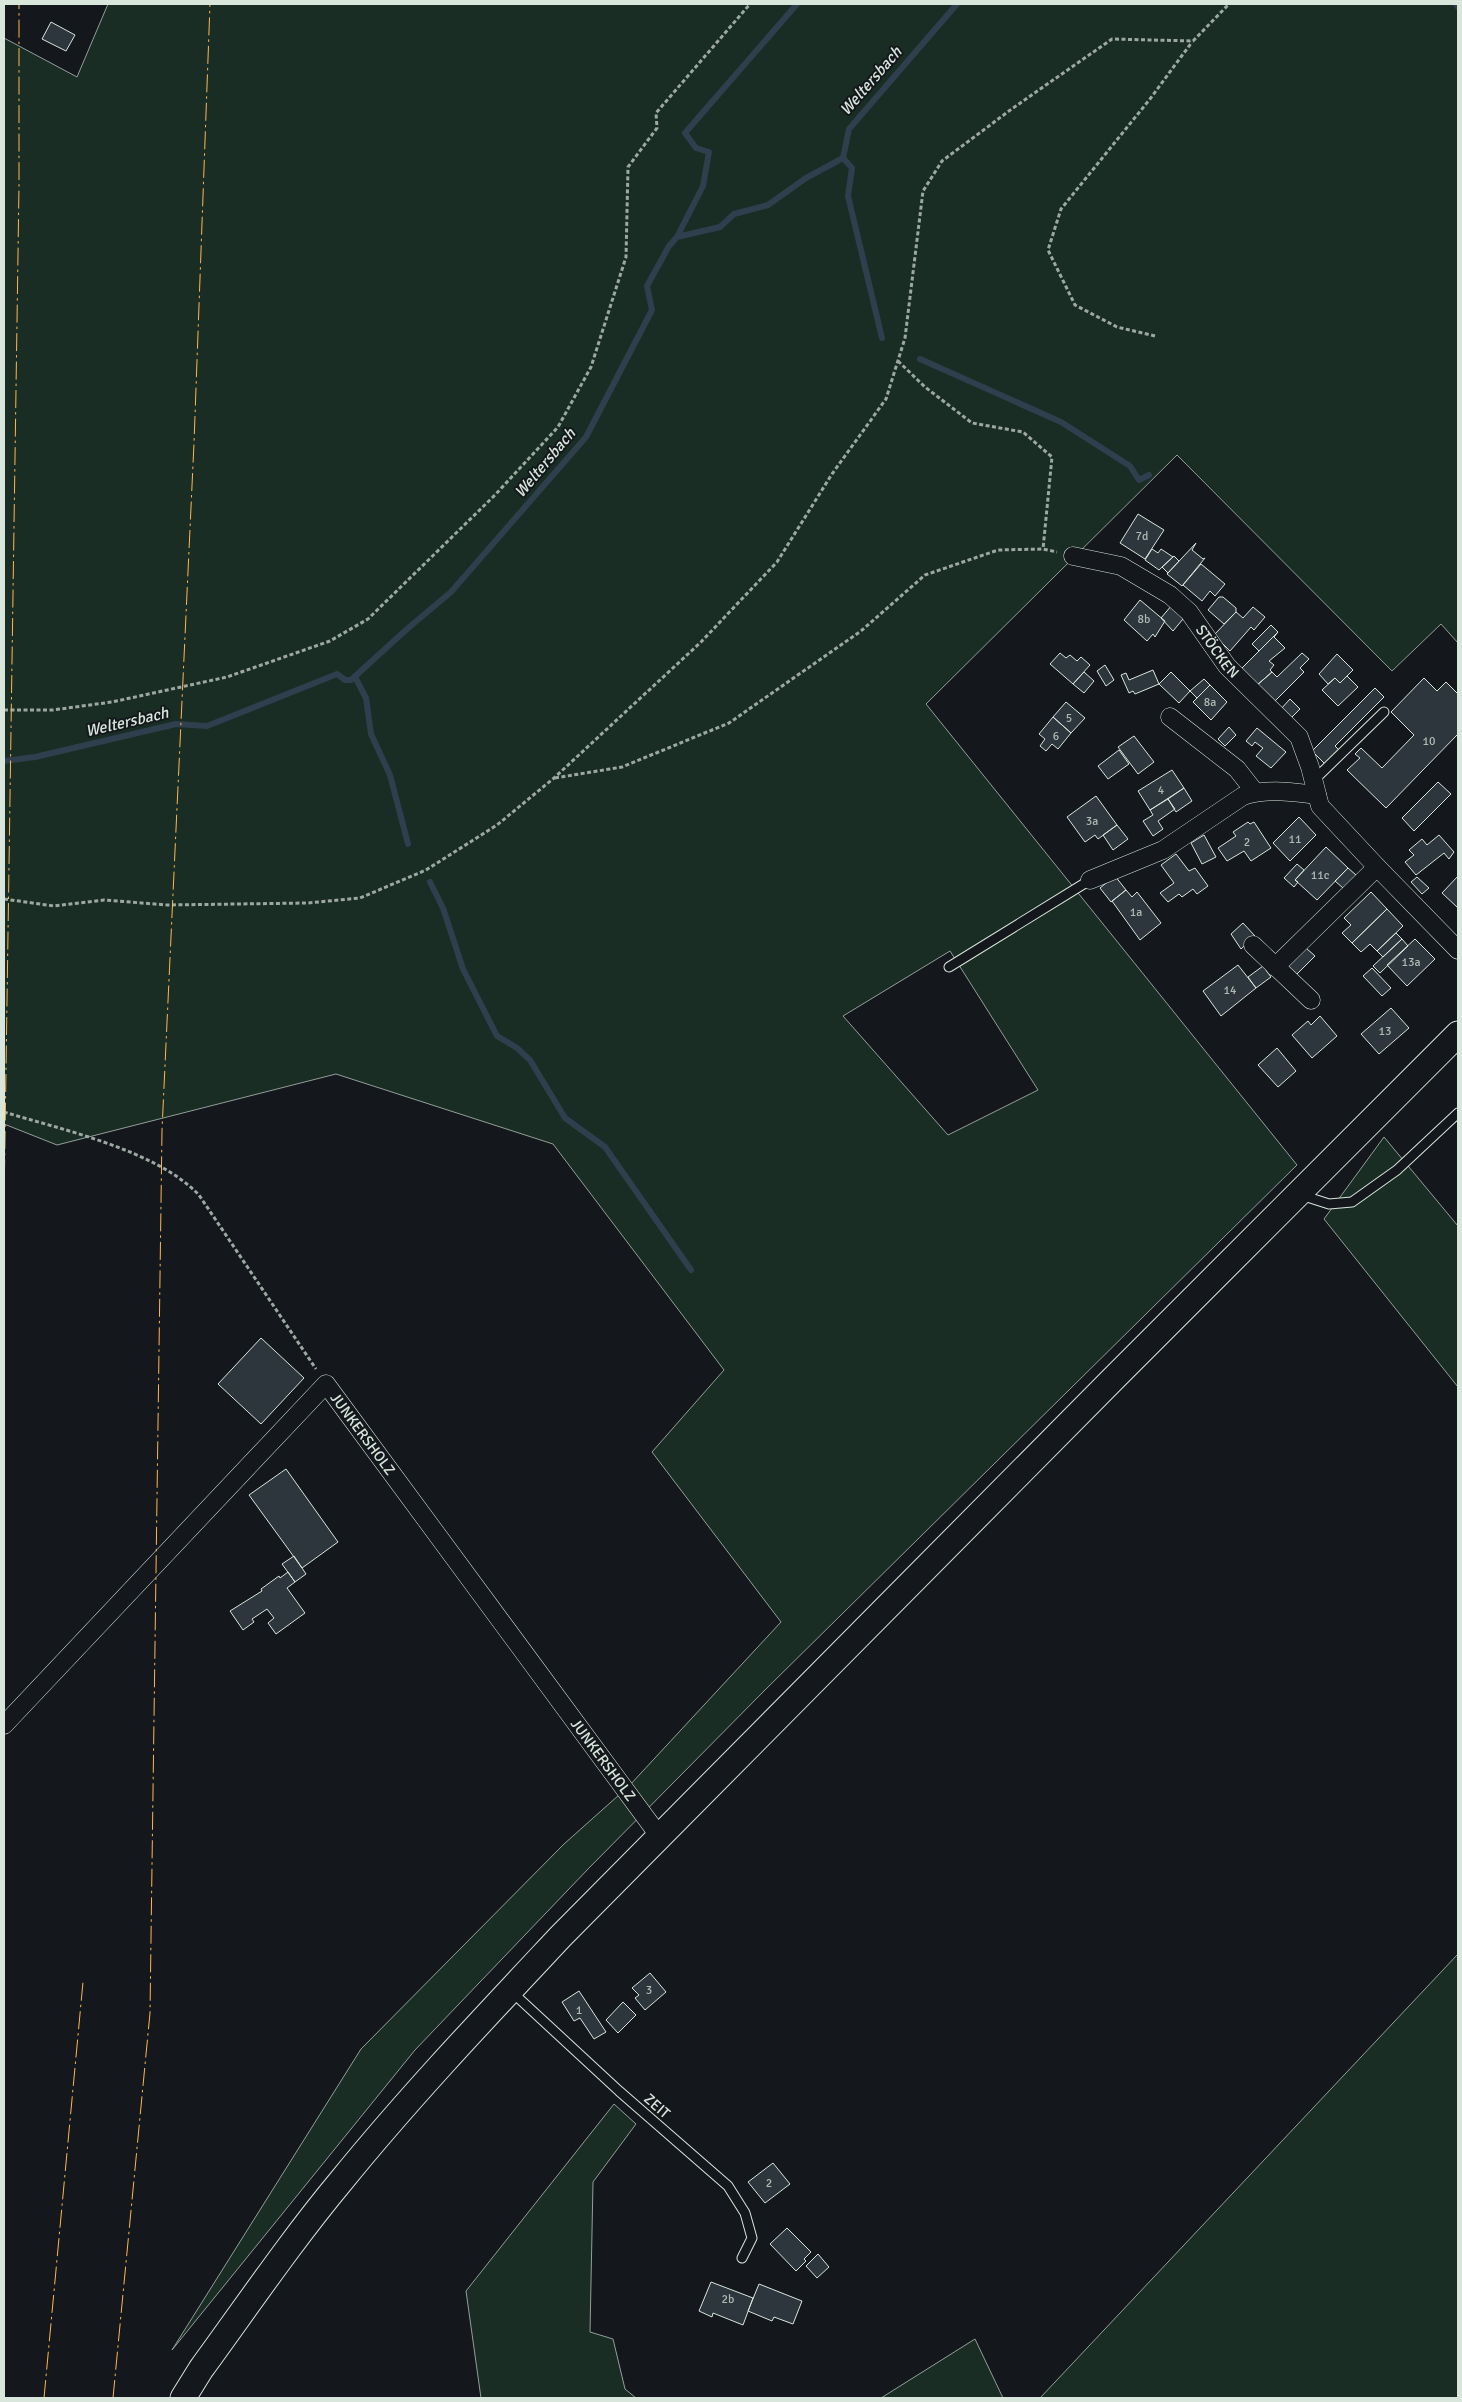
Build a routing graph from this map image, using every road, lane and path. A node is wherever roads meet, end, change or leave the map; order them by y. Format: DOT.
graph roads {
  1 [pos="750,4"];
  2 [pos="1229,4"];
  3 [pos="1193,41"];
  4 [pos="1155,336"];
  5 [pos="898,361"];
  6 [pos="1043,549"];
  7 [pos="1073,556"];
  8 [pos="4,710"];
  9 [pos="1384,712"];
  10 [pos="1170,717"];
  11 [pos="554,778"];
  12 [pos="1315,788"];
  13 [pos="1254,792"];
  14 [pos="1376,867"];
  15 [pos="1090,880"];
  16 [pos="4,899"];
  17 [pos="1253,945"];
  18 [pos="1458,950"];
  19 [pos="949,967"];
  20 [pos="1275,967"];
  21 [pos="1311,1000"];
  22 [pos="1457,1038"];
  23 [pos="4,1112"];
  24 [pos="1458,1113"];
  25 [pos="1298,1194"];
  26 [pos="326,1384"];
  27 [pos="4,1725"];
  28 [pos="660,1837"];
  29 [pos="510,1990"];
  30 [pos="742,2258"];
  31 [pos="183,2398"];
  1 -- 8 [label="path"];
  2 -- 3 [label="path"];
  3 -- 4 [label="path"];
  3 -- 5 [label="path"];
  5 -- 6 [label="path"];
  5 -- 11 [label="path"];
  6 -- 7 [label="path"];
  6 -- 11 [label="path"];
  7 -- 12 [label="street, STÖCKEN"];
  9 -- 12 [label="lane"];
  10 -- 13 [label="street"];
  11 -- 16 [label="path"];
  12 -- 13 [label="street"];
  12 -- 14 [label="street, STÖCKEN"];
  13 -- 15 [label="street"];
  14 -- 18 [label="street, STÖCKEN"];
  14 -- 20 [label="street"];
  15 -- 19 [label="lane"];
  17 -- 20 [label="street"];
  20 -- 21 [label="street"];
  22 -- 25 [label="main road"];
  23 -- 26 [label="path"];
  24 -- 25 [label="lane"];
  25 -- 28 [label="main road"];
  26 -- 27 [label="street, JUNKERSHOLZ"];
  26 -- 28 [label="street, JUNKERSHOLZ"];
  28 -- 29 [label="main road"];
  29 -- 30 [label="lane, ZEIT"];
  29 -- 31 [label="main road"];
}
